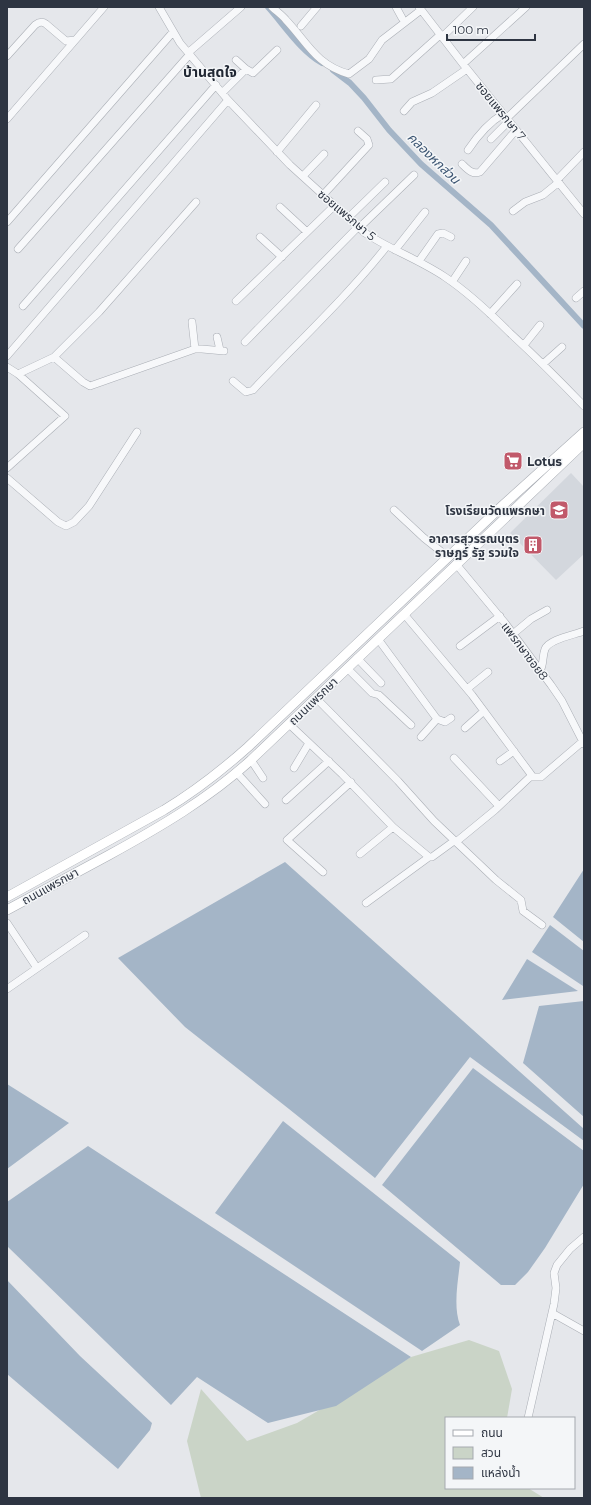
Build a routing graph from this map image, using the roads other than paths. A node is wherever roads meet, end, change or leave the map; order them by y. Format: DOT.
graph roads {
  1 [pos="104,7"];
  2 [pos="159,7"];
  3 [pos="241,7"];
  4 [pos="272,7"];
  5 [pos="316,7"];
  6 [pos="396,7"];
  7 [pos="472,7"];
  8 [pos="526,7"];
  9 [pos="420,8"];
  10 [pos="402,18"];
  11 [pos="301,26"];
  12 [pos="174,32"];
  13 [pos="441,36"];
  14 [pos="75,40"];
  15 [pos="584,44"];
  16 [pos="277,50"];
  17 [pos="189,53"];
  18 [pos="7,56"];
  19 [pos="236,60"];
  20 [pos="465,67"];
  21 [pos="246,70"];
  22 [pos="376,80"];
  23 [pos="216,85"];
  24 [pos="222,93"];
  25 [pos="228,100"];
  26 [pos="316,105"];
  27 [pos="404,111"];
  28 [pos="507,118"];
  29 [pos="7,119"];
  30 [pos="516,130"];
  31 [pos="358,131"];
  32 [pos="490,139"];
  33 [pos="468,150"];
  34 [pos="278,152"];
  35 [pos="584,152"];
  36 [pos="324,154"];
  37 [pos="462,164"];
  38 [pos="414,175"];
  39 [pos="303,176"];
  40 [pos="558,181"];
  41 [pos="385,182"];
  42 [pos="323,195"];
  43 [pos="196,202"];
  44 [pos="334,206"];
  45 [pos="280,207"];
  46 [pos="513,211"];
  47 [pos="425,212"];
  48 [pos="584,214"];
  49 [pos="348,218"];
  50 [pos="7,222"];
  51 [pos="358,228"];
  52 [pos="307,232"];
  53 [pos="260,237"];
  54 [pos="451,237"];
  55 [pos="387,246"];
  56 [pos="18,249"];
  57 [pos="395,250"];
  58 [pos="282,257"];
  59 [pos="466,260"];
  60 [pos="419,261"];
  61 [pos="452,282"];
  62 [pos="517,284"];
  63 [pos="584,292"];
  64 [pos="576,298"];
  65 [pos="236,301"];
  66 [pos="22,306"];
  67 [pos="490,314"];
  68 [pos="192,322"];
  69 [pos="540,325"];
  70 [pos="218,337"];
  71 [pos="244,342"];
  72 [pos="524,345"];
  73 [pos="194,347"];
  74 [pos="562,347"];
  75 [pos="7,356"];
  76 [pos="54,357"];
  77 [pos="543,364"];
  78 [pos="7,367"];
  79 [pos="18,374"];
  80 [pos="233,381"];
  81 [pos="584,406"];
  82 [pos="137,432"];
  83 [pos="584,432"];
  84 [pos="584,443"];
  85 [pos="7,468"];
  86 [pos="7,478"];
  87 [pos="394,510"];
  88 [pos="448,557"];
  89 [pos="456,564"];
  90 [pos="547,610"];
  91 [pos="404,614"];
  92 [pos="500,616"];
  93 [pos="584,631"];
  94 [pos="513,634"];
  95 [pos="378,639"];
  96 [pos="460,646"];
  97 [pos="357,658"];
  98 [pos="347,668"];
  99 [pos="540,671"];
  100 [pos="488,672"];
  101 [pos="381,683"];
  102 [pos="467,689"];
  103 [pos="316,698"];
  104 [pos="484,711"];
  105 [pos="451,718"];
  106 [pos="437,719"];
  107 [pos="289,724"];
  108 [pos="411,725"];
  109 [pos="465,728"];
  110 [pos="421,737"];
  111 [pos="582,739"];
  112 [pos="309,743"];
  113 [pos="514,751"];
  114 [pos="454,758"];
  115 [pos="251,760"];
  116 [pos="329,761"];
  117 [pos="500,761"];
  118 [pos="294,768"];
  119 [pos="237,773"];
  120 [pos="531,776"];
  121 [pos="264,778"];
  122 [pos="351,782"];
  123 [pos="286,800"];
  124 [pos="265,804"];
  125 [pos="499,806"];
  126 [pos="394,827"];
  127 [pos="455,842"];
  128 [pos="360,854"];
  129 [pos="429,857"];
  130 [pos="323,872"];
  131 [pos="7,897"];
  132 [pos="366,903"];
  133 [pos="7,910"];
  134 [pos="7,923"];
  135 [pos="542,925"];
  136 [pos="85,935"];
  137 [pos="37,968"];
  138 [pos="7,989"];
  139 [pos="584,1237"];
  140 [pos="552,1313"];
  141 [pos="584,1331"];
  142 [pos="528,1417"];
  1 -- 14 [label="street"];
  2 -- 12 [label="street, ซอยแพรกษา 5"];
  3 -- 17 [label="street"];
  4 -- 9 [label="street"];
  5 -- 11 [label="street"];
  6 -- 10 [label="street"];
  7 -- 13 [label="street"];
  8 -- 20 [label="street"];
  9 -- 13 [label="street, ซอยแพรกษา 7"];
  12 -- 17 [label="street, ซอยแพรกษา 5"];
  12 -- 50 [label="street"];
  13 -- 20 [label="street, ซอยแพรกษา 7"];
  13 -- 22 [label="street"];
  14 -- 18 [label="street"];
  14 -- 29 [label="street"];
  15 -- 28 [label="street"];
  16 -- 21 [label="street"];
  17 -- 23 [label="street, ซอยแพรกษา 5"];
  17 -- 56 [label="street"];
  19 -- 21 [label="street"];
  20 -- 27 [label="street"];
  20 -- 28 [label="street, ซอยแพรกษา 7"];
  21 -- 24 [label="street"];
  23 -- 24 [label="street, ซอยแพรกษา 5"];
  23 -- 66 [label="street"];
  24 -- 25 [label="street, ซอยแพรกษา 5"];
  25 -- 34 [label="street, ซอยแพรกษา 5"];
  25 -- 75 [label="street"];
  26 -- 34 [label="street"];
  28 -- 30 [label="street, ซอยแพรกษา 7"];
  28 -- 32 [label="street"];
  28 -- 33 [label="street"];
  30 -- 37 [label="street"];
  30 -- 40 [label="street, ซอยแพรกษา 7"];
  31 -- 42 [label="street"];
  34 -- 39 [label="street, ซอยแพรกษา 5"];
  35 -- 40 [label="street"];
  36 -- 39 [label="street"];
  38 -- 51 [label="street"];
  39 -- 42 [label="street, ซอยแพรกษา 5"];
  40 -- 46 [label="street"];
  40 -- 48 [label="street, ซอยแพรกษา 7"];
  41 -- 49 [label="street"];
  42 -- 44 [label="street, ซอยแพรกษา 5"];
  43 -- 76 [label="street"];
  44 -- 49 [label="street, ซอยแพรกษา 5"];
  44 -- 52 [label="street"];
  45 -- 52 [label="street"];
  47 -- 57 [label="street"];
  49 -- 51 [label="street, ซอยแพรกษา 5"];
  51 -- 55 [label="street, ซอยแพรกษา 5"];
  51 -- 71 [label="street"];
  52 -- 58 [label="street"];
  53 -- 58 [label="street"];
  54 -- 60 [label="street"];
  55 -- 57 [label="street, ซอยแพรกษา 5"];
  55 -- 80 [label="street"];
  57 -- 60 [label="street, ซอยแพรกษา 5"];
  58 -- 65 [label="street"];
  59 -- 61 [label="street"];
  60 -- 61 [label="street, ซอยแพรกษา 5"];
  61 -- 67 [label="street, ซอยแพรกษา 5"];
  62 -- 67 [label="street"];
  63 -- 64 [label="street"];
  67 -- 72 [label="street, ซอยแพรกษา 5"];
  68 -- 73 [label="street"];
  69 -- 72 [label="street"];
  70 -- 73 [label="street"];
  72 -- 77 [label="street, ซอยแพรกษา 5"];
  73 -- 76 [label="street"];
  74 -- 77 [label="street"];
  76 -- 79 [label="street"];
  77 -- 81 [label="street, ซอยแพรกษา 5"];
  78 -- 79 [label="street"];
  79 -- 85 [label="street"];
  82 -- 86 [label="street"];
  83 -- 88 [label="main road, ถนนแพรกษา"];
  84 -- 89 [label="main road, ถนนแพรกษา"];
  87 -- 88 [label="street"];
  88 -- 131 [label="main road, ถนนแพรกษา"];
  89 -- 91 [label="main road, ถนนแพรกษา"];
  89 -- 92 [label="street, แพรกษาซอย8"];
  90 -- 94 [label="street"];
  91 -- 95 [label="main road, ถนนแพรกษา"];
  91 -- 102 [label="street"];
  92 -- 94 [label="street, แพรกษาซอย8"];
  92 -- 96 [label="street"];
  93 -- 99 [label="street"];
  94 -- 99 [label="street, แพรกษาซอย8"];
  95 -- 97 [label="main road, ถนนแพรกษา"];
  95 -- 106 [label="street"];
  97 -- 98 [label="main road, ถนนแพรกษา"];
  97 -- 101 [label="street"];
  98 -- 103 [label="main road, ถนนแพรกษา"];
  98 -- 108 [label="street"];
  99 -- 111 [label="street, แพรกษาซอย8"];
  100 -- 102 [label="street"];
  102 -- 104 [label="street"];
  103 -- 107 [label="main road, ถนนแพรกษา"];
  103 -- 127 [label="street"];
  104 -- 109 [label="street"];
  104 -- 113 [label="street"];
  105 -- 106 [label="street"];
  106 -- 110 [label="street"];
  107 -- 112 [label="street"];
  107 -- 115 [label="main road, ถนนแพรกษา"];
  111 -- 120 [label="street"];
  112 -- 116 [label="street"];
  112 -- 118 [label="street"];
  113 -- 117 [label="street"];
  113 -- 120 [label="street"];
  114 -- 125 [label="street"];
  115 -- 119 [label="main road, ถนนแพรกษา"];
  115 -- 121 [label="street"];
  116 -- 122 [label="street"];
  116 -- 123 [label="street"];
  119 -- 124 [label="street"];
  119 -- 133 [label="main road, ถนนแพรกษา"];
  120 -- 125 [label="street"];
  122 -- 126 [label="street"];
  122 -- 130 [label="street"];
  125 -- 127 [label="street"];
  126 -- 128 [label="street"];
  126 -- 129 [label="street"];
  127 -- 129 [label="street"];
  127 -- 135 [label="street"];
  129 -- 132 [label="street"];
  134 -- 137 [label="street"];
  136 -- 137 [label="street"];
  137 -- 138 [label="street"];
  139 -- 140 [label="street"];
  140 -- 141 [label="street"];
  140 -- 142 [label="street"];
}
